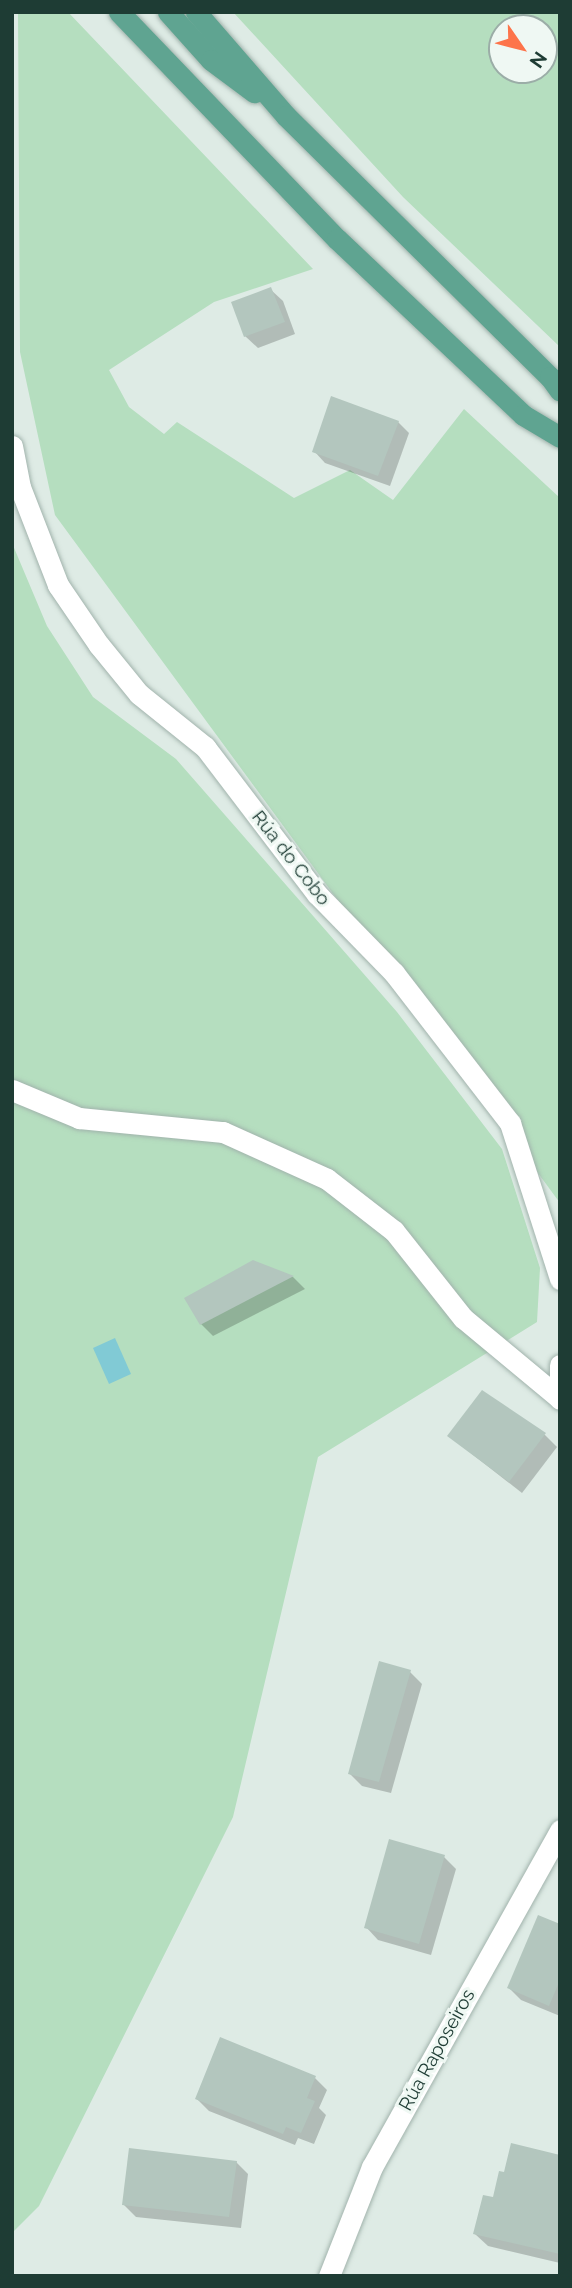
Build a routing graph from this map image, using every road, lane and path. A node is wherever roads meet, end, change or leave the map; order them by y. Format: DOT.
graph roads {
  1 [pos="119,12"];
  2 [pos="131,12"];
  3 [pos="168,12"];
  4 [pos="196,12"];
  5 [pos="160,53"];
  6 [pos="286,116"];
  7 [pos="560,391"];
  8 [pos="560,437"];
  9 [pos="12,446"];
  10 [pos="12,1090"];
  11 [pos="560,1279"];
  12 [pos="560,1365"];
  13 [pos="559,1398"];
  14 [pos="560,1830"];
  15 [pos="329,2276"];
  1 -- 5 [label="main road"];
  2 -- 5 [label="main road"];
  3 -- 6 [label="main road"];
  4 -- 6 [label="main road"];
  5 -- 8 [label="main road"];
  6 -- 7 [label="main road"];
  9 -- 11 [label="street, Rúa do Cobo"];
  10 -- 13 [label="street"];
  12 -- 13 [label="street"];
  14 -- 15 [label="street, Rúa Raposeiros"];
}
